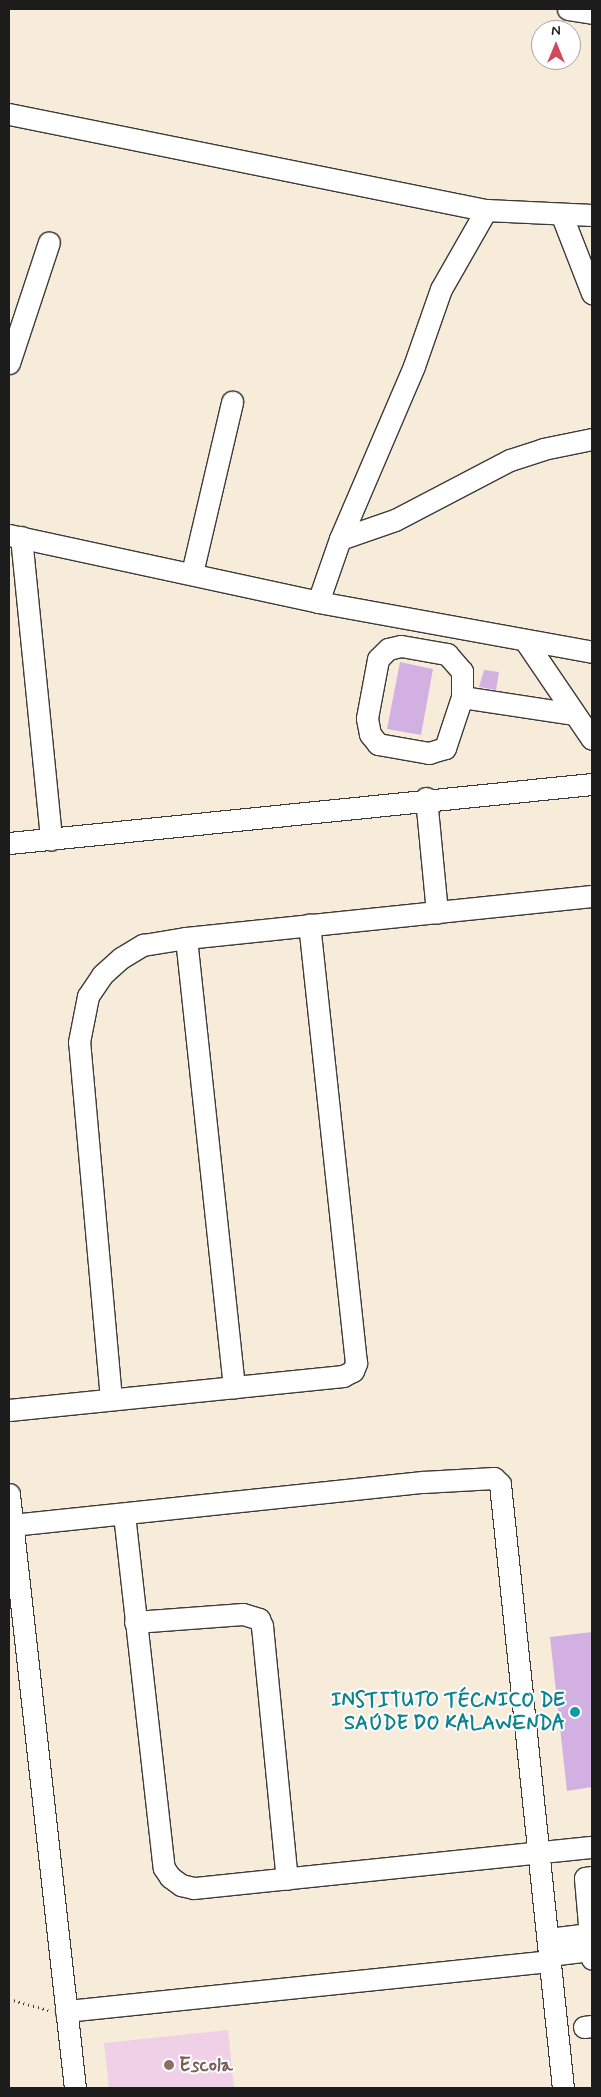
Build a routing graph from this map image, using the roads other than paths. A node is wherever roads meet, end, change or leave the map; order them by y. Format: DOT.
graph roads {
  1 [pos="568,9"];
  2 [pos="592,13"];
  3 [pos="9,114"];
  4 [pos="486,210"];
  5 [pos="592,215"];
  6 [pos="562,216"];
  7 [pos="49,242"];
  8 [pos="592,293"];
  9 [pos="9,363"];
  10 [pos="232,402"];
  11 [pos="592,439"];
  12 [pos="15,536"];
  13 [pos="340,540"];
  14 [pos="192,574"];
  15 [pos="318,602"];
  16 [pos="526,642"];
  17 [pos="592,652"];
  18 [pos="462,697"];
  19 [pos="575,714"];
  20 [pos="592,739"];
  21 [pos="592,784"];
  22 [pos="426,798"];
  23 [pos="51,840"];
  24 [pos="9,843"];
  25 [pos="592,896"];
  26 [pos="437,912"];
  27 [pos="309,925"];
  28 [pos="186,938"];
  29 [pos="234,1387"];
  30 [pos="111,1399"];
  31 [pos="9,1410"];
  32 [pos="9,1494"];
  33 [pos="124,1514"];
  34 [pos="12,1526"];
  35 [pos="135,1622"];
  36 [pos="592,1847"];
  37 [pos="539,1853"];
  38 [pos="592,1877"];
  39 [pos="287,1879"];
  40 [pos="591,1948"];
  41 [pos="549,1952"];
  42 [pos="66,2011"];
  43 [pos="75,2088"];
  44 [pos="563,2088"];
  1 -- 2 [label="street"];
  3 -- 4 [label="street"];
  4 -- 6 [label="street"];
  4 -- 13 [label="street"];
  5 -- 6 [label="street"];
  6 -- 8 [label="street"];
  7 -- 9 [label="street"];
  10 -- 14 [label="street"];
  11 -- 13 [label="street"];
  12 -- 14 [label="street"];
  12 -- 23 [label="street"];
  13 -- 15 [label="street"];
  14 -- 15 [label="street"];
  15 -- 16 [label="street"];
  16 -- 17 [label="street"];
  16 -- 19 [label="street"];
  18 -- 18 [label="street"];
  18 -- 19 [label="street"];
  19 -- 20 [label="street"];
  21 -- 22 [label="street"];
  22 -- 23 [label="street"];
  22 -- 26 [label="street"];
  23 -- 24 [label="street"];
  25 -- 26 [label="street"];
  26 -- 27 [label="street"];
  27 -- 28 [label="street"];
  27 -- 29 [label="street"];
  28 -- 29 [label="street"];
  28 -- 30 [label="street"];
  29 -- 30 [label="street"];
  30 -- 31 [label="street"];
  32 -- 34 [label="street"];
  33 -- 34 [label="street"];
  33 -- 35 [label="street"];
  33 -- 37 [label="street"];
  34 -- 42 [label="street"];
  35 -- 39 [label="street"];
  35 -- 39 [label="street"];
  36 -- 37 [label="street"];
  37 -- 39 [label="street"];
  37 -- 41 [label="street"];
  38 -- 40 [label="street"];
  40 -- 41 [label="street"];
  41 -- 42 [label="street"];
  41 -- 44 [label="street"];
  42 -- 43 [label="street"];
}
